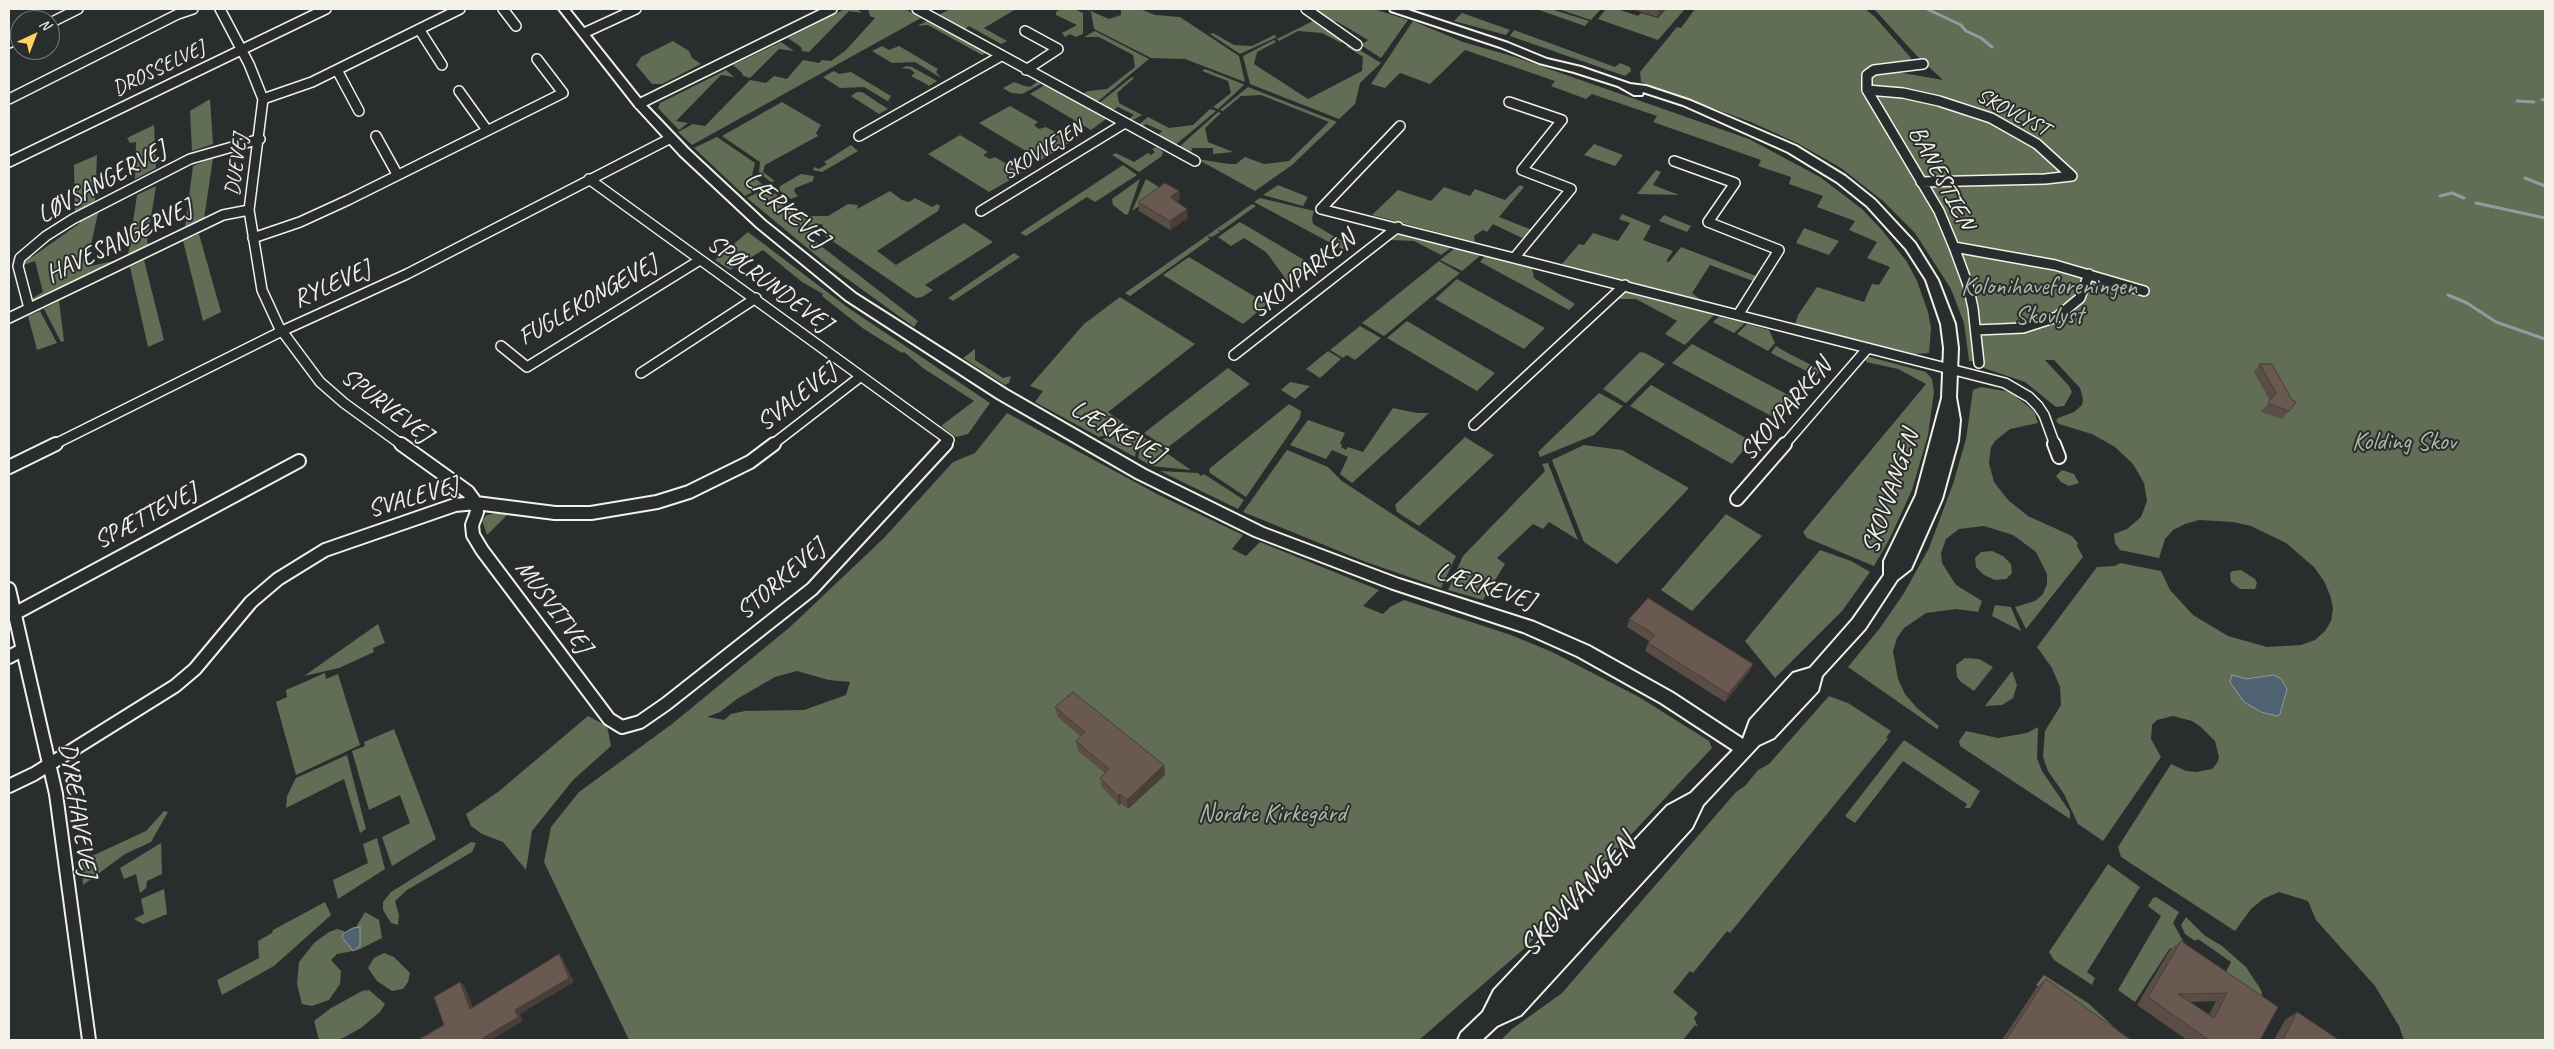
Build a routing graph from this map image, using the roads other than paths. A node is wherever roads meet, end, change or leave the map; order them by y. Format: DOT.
graph roads {
  1 [pos="78,9"];
  2 [pos="193,9"];
  3 [pos="220,9"];
  4 [pos="326,9"];
  5 [pos="460,9"];
  6 [pos="504,9"];
  7 [pos="564,9"];
  8 [pos="636,9"];
  9 [pos="832,9"];
  10 [pos="917,9"];
  11 [pos="1306,9"];
  12 [pos="1395,9"];
  13 [pos="60,18"];
  14 [pos="516,26"];
  15 [pos="419,29"];
  16 [pos="1025,32"];
  17 [pos="584,33"];
  18 [pos="1357,45"];
  19 [pos="241,48"];
  20 [pos="1001,56"];
  21 [pos="537,59"];
  22 [pos="1923,64"];
  23 [pos="442,65"];
  24 [pos="337,70"];
  25 [pos="1026,70"];
  26 [pos="1867,90"];
  27 [pos="459,91"];
  28 [pos="9,99"];
  29 [pos="263,99"];
  30 [pos="1509,102"];
  31 [pos="638,104"];
  32 [pos="360,111"];
  33 [pos="1125,123"];
  34 [pos="1400,126"];
  35 [pos="486,130"];
  36 [pos="376,136"];
  37 [pos="859,136"];
  38 [pos="671,138"];
  39 [pos="260,140"];
  40 [pos="1195,160"];
  41 [pos="1674,161"];
  42 [pos="9,162"];
  43 [pos="397,174"];
  44 [pos="589,179"];
  45 [pos="1922,182"];
  46 [pos="249,210"];
  47 [pos="981,211"];
  48 [pos="1398,228"];
  49 [pos="253,238"];
  50 [pos="1954,247"];
  51 [pos="1515,257"];
  52 [pos="700,260"];
  53 [pos="2089,274"];
  54 [pos="1624,285"];
  55 [pos="2144,291"];
  56 [pos="756,298"];
  57 [pos="29,308"];
  58 [pos="1738,315"];
  59 [pos="9,318"];
  60 [pos="1976,330"];
  61 [pos="282,331"];
  62 [pos="501,346"];
  63 [pos="1867,349"];
  64 [pos="1234,355"];
  65 [pos="1979,363"];
  66 [pos="1951,371"];
  67 [pos="641,373"];
  68 [pos="860,377"];
  69 [pos="1474,425"];
  70 [pos="948,440"];
  71 [pos="2059,457"];
  72 [pos="299,461"];
  73 [pos="9,467"];
  74 [pos="1737,500"];
  75 [pos="476,503"];
  76 [pos="9,591"];
  77 [pos="14,614"];
  78 [pos="22,650"];
  79 [pos="9,657"];
  80 [pos="622,727"];
  81 [pos="1749,744"];
  82 [pos="48,764"];
  83 [pos="9,786"];
  84 [pos="89,1040"];
  85 [pos="1468,1040"];
  1 -- 13 [label="street"];
  2 -- 28 [label="street"];
  3 -- 19 [label="street, DUEVEJ"];
  4 -- 19 [label="street, DROSSELVEJ"];
  5 -- 15 [label="street"];
  6 -- 14 [label="street"];
  7 -- 17 [label="street, LÆRKEVEJ"];
  8 -- 17 [label="street"];
  9 -- 31 [label="street"];
  10 -- 20 [label="street, SKOVVEJEN"];
  11 -- 18 [label="street"];
  12 -- 66 [label="street, SKOVVANGEN"];
  15 -- 23 [label="street"];
  15 -- 24 [label="street"];
  16 -- 25 [label="street"];
  17 -- 31 [label="street, LÆRKEVEJ"];
  19 -- 29 [label="street, DUEVEJ"];
  19 -- 42 [label="street, DROSSELVEJ"];
  20 -- 25 [label="street, SKOVVEJEN"];
  20 -- 37 [label="street"];
  21 -- 35 [label="street"];
  22 -- 26 [label="street"];
  24 -- 29 [label="street"];
  24 -- 32 [label="street"];
  25 -- 33 [label="street, SKOVVEJEN"];
  26 -- 45 [label="street, BANESTIEN"];
  26 -- 45 [label="street, SKOVLYST"];
  27 -- 35 [label="street"];
  29 -- 39 [label="street, DUEVEJ"];
  30 -- 51 [label="street"];
  31 -- 38 [label="street, LÆRKEVEJ"];
  33 -- 40 [label="street, SKOVVEJEN"];
  33 -- 47 [label="street, SKOVVEJEN"];
  34 -- 48 [label="street, SKOVPARKEN"];
  35 -- 43 [label="street"];
  36 -- 43 [label="street"];
  38 -- 44 [label="street, RYLEVEJ"];
  38 -- 81 [label="street, LÆRKEVEJ"];
  39 -- 46 [label="street, DUEVEJ"];
  39 -- 57 [label="street, LØVSANGERVEJ"];
  41 -- 58 [label="street"];
  43 -- 49 [label="street"];
  44 -- 52 [label="street, SPØLRUNDEVEJ"];
  44 -- 61 [label="street, RYLEVEJ"];
  45 -- 50 [label="street, BANESTIEN"];
  46 -- 49 [label="street, DUEVEJ"];
  46 -- 57 [label="street, HAVESANGERVEJ"];
  48 -- 51 [label="street, SKOVPARKEN"];
  48 -- 64 [label="street, SKOVPARKEN"];
  49 -- 61 [label="street, DUEVEJ"];
  50 -- 53 [label="street"];
  50 -- 60 [label="street, BANESTIEN"];
  51 -- 54 [label="street, SKOVPARKEN"];
  52 -- 56 [label="street, SPØLRUNDEVEJ"];
  52 -- 62 [label="street, FUGLEKONGEVEJ"];
  53 -- 55 [label="street"];
  53 -- 60 [label="street"];
  54 -- 58 [label="street, SKOVPARKEN"];
  54 -- 69 [label="street"];
  56 -- 67 [label="street"];
  56 -- 68 [label="street, SPØLRUNDEVEJ"];
  57 -- 59 [label="street, HAVESANGERVEJ"];
  58 -- 63 [label="street, SKOVPARKEN"];
  60 -- 65 [label="street, BANESTIEN"];
  61 -- 73 [label="street, RYLEVEJ"];
  61 -- 75 [label="street, SPURVEVEJ"];
  63 -- 66 [label="street, SKOVPARKEN"];
  63 -- 74 [label="street, SKOVPARKEN"];
  66 -- 71 [label="street, SKOVPARKEN"];
  66 -- 81 [label="street, SKOVVANGEN"];
  68 -- 70 [label="street, SPØLRUNDEVEJ"];
  68 -- 75 [label="street, SVALEVEJ"];
  70 -- 80 [label="street, STORKEVEJ"];
  72 -- 77 [label="street, SPÆTTEVEJ"];
  75 -- 80 [label="street, MUSVITVEJ"];
  75 -- 82 [label="street, SVALEVEJ"];
  76 -- 77 [label="street, DYREHAVEVEJ"];
  77 -- 78 [label="street, DYREHAVEVEJ"];
  78 -- 79 [label="street"];
  78 -- 82 [label="street, DYREHAVEVEJ"];
  81 -- 85 [label="street, SKOVVANGEN"];
  82 -- 83 [label="street, SVALEVEJ"];
  82 -- 84 [label="street, DYREHAVEVEJ"];
}
